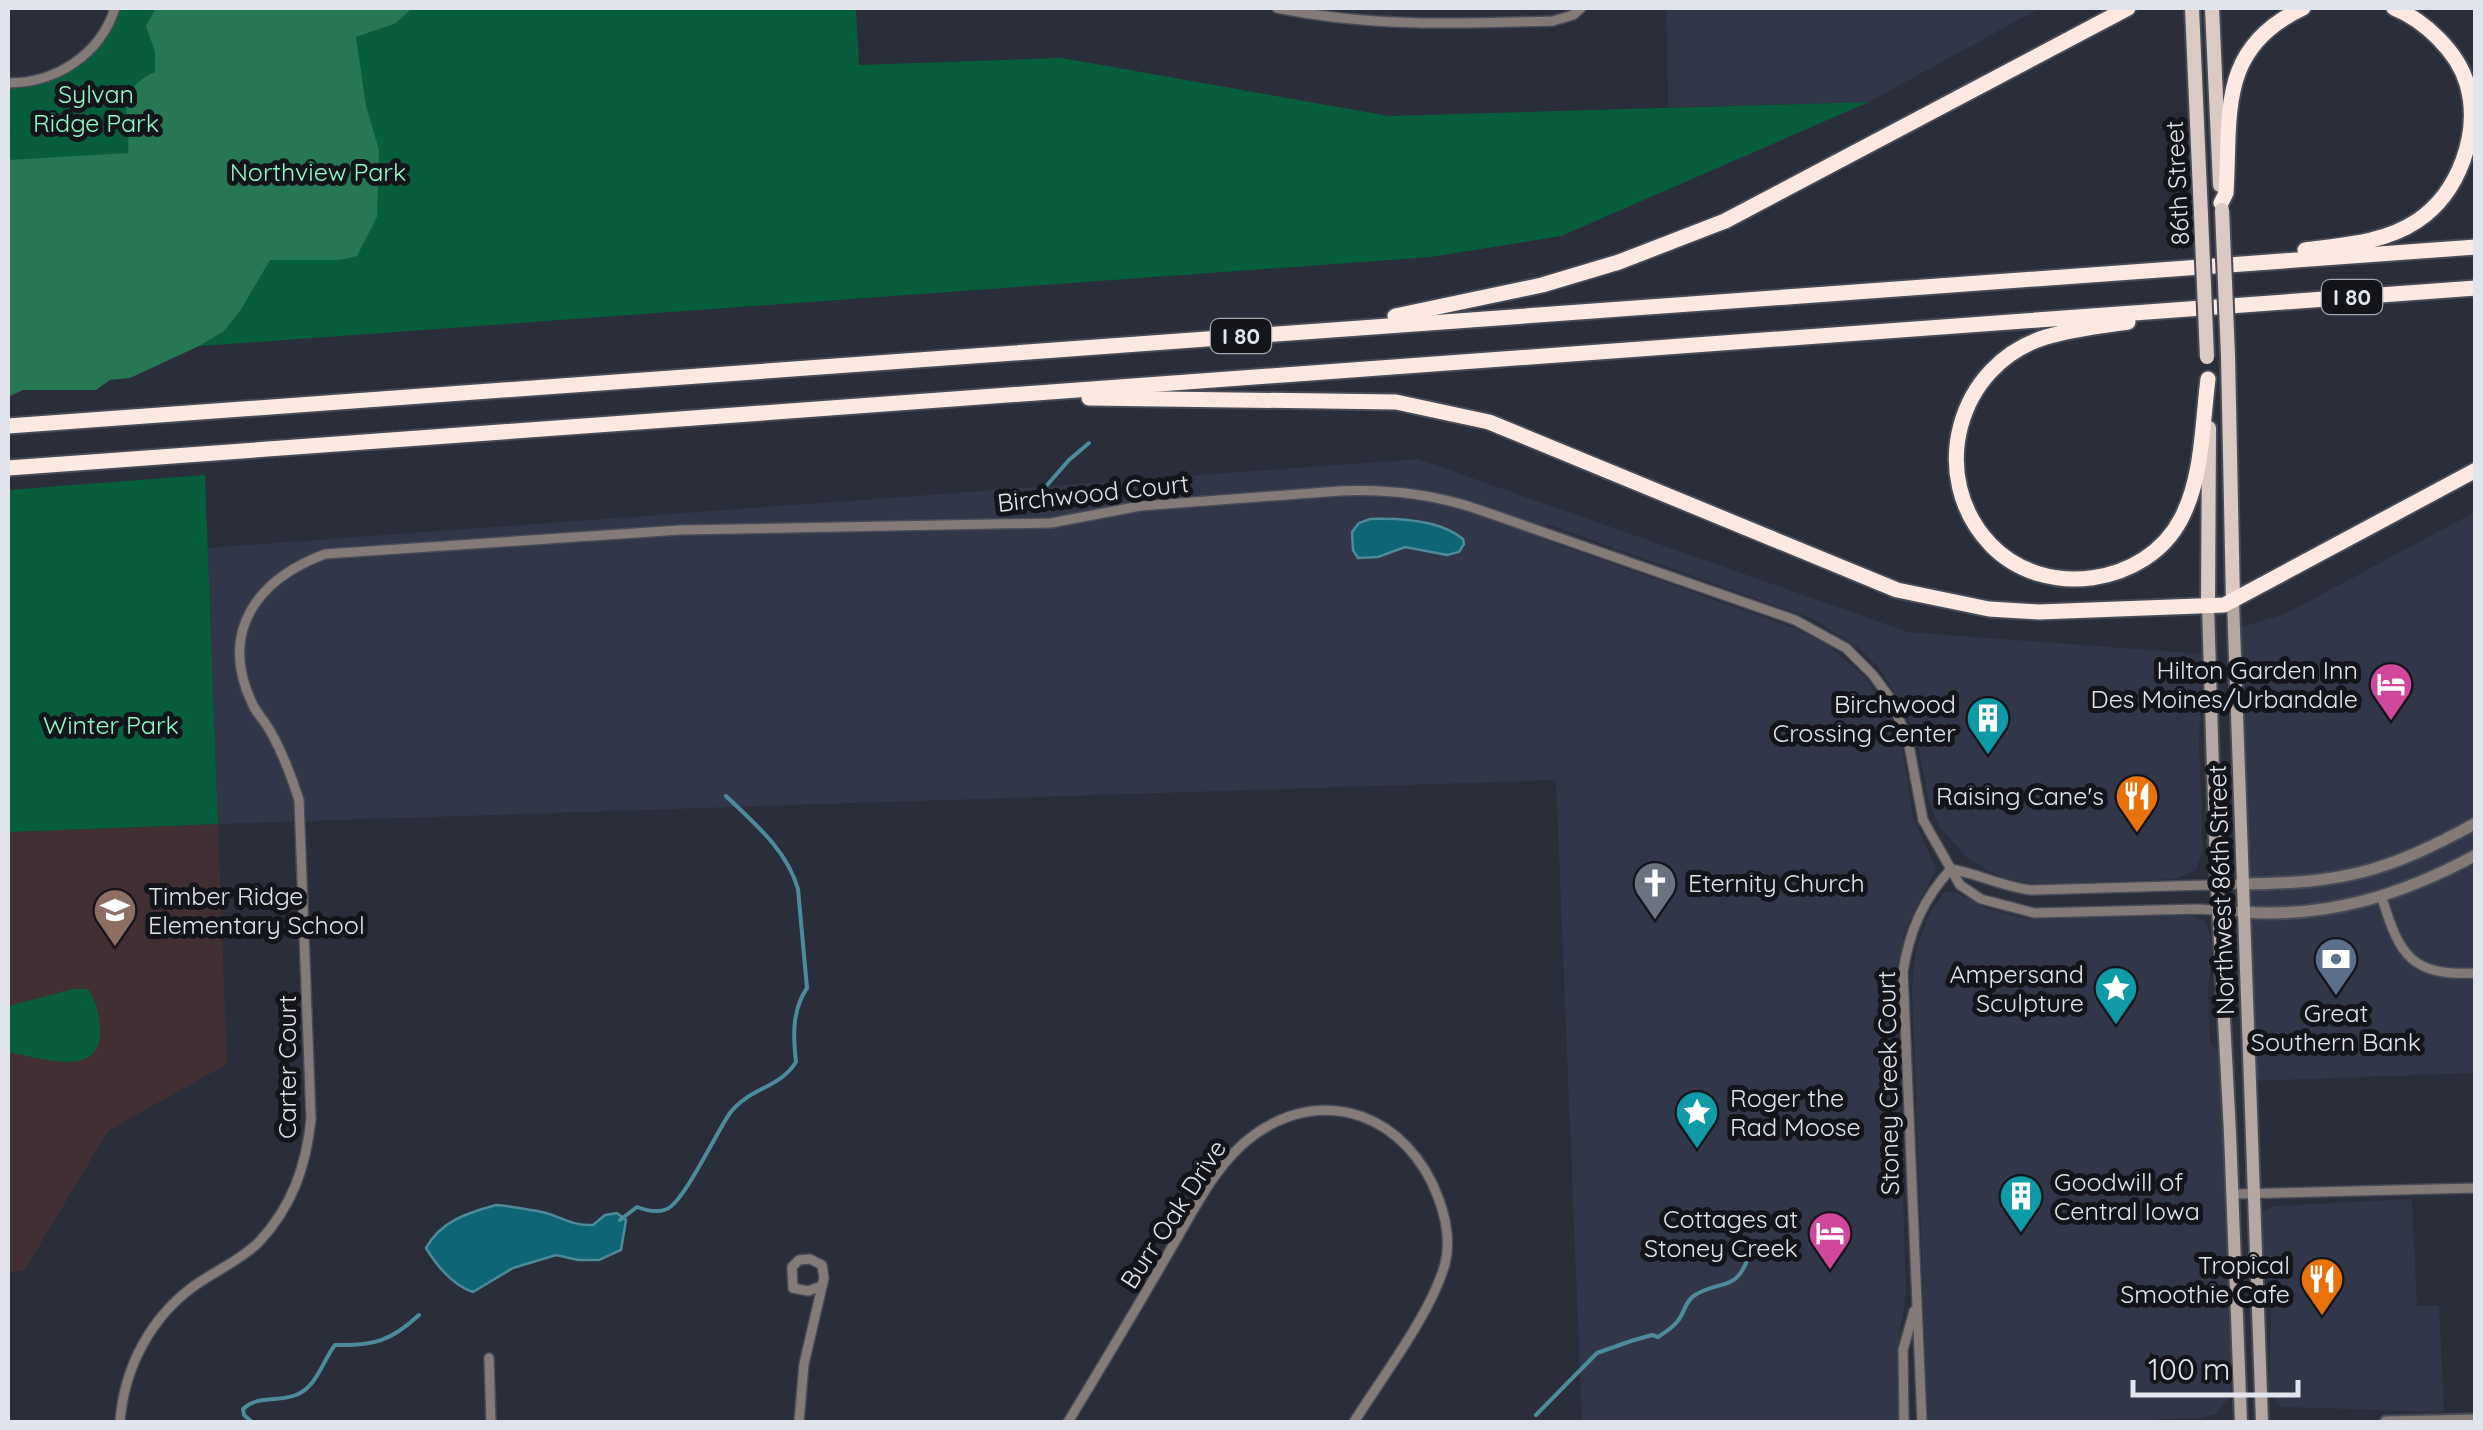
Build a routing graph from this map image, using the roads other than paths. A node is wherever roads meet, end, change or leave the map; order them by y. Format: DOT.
graph roads {
  1 [pos="115,8"];
  2 [pos="1277,8"];
  3 [pos="1581,8"];
  4 [pos="2128,8"];
  5 [pos="2192,8"];
  6 [pos="2212,8"];
  7 [pos="2303,8"];
  8 [pos="2394,8"];
  9 [pos="8,83"];
  10 [pos="2222,207"];
  11 [pos="2476,247"];
  12 [pos="2157,270"];
  13 [pos="2476,288"];
  14 [pos="2230,306"];
  15 [pos="1335,329"];
  16 [pos="2228,356"];
  17 [pos="2207,357"];
  18 [pos="2208,379"];
  19 [pos="986,396"];
  20 [pos="8,426"];
  21 [pos="8,468"];
  22 [pos="2476,470"];
  23 [pos="2233,601"];
  24 [pos="2208,606"];
  25 [pos="301,818"];
  26 [pos="2476,823"];
  27 [pos="2476,856"];
  28 [pos="1951,869"];
  29 [pos="2216,884"];
  30 [pos="2243,884"];
  31 [pos="2382,898"];
  32 [pos="2217,910"];
  33 [pos="2244,912"];
  34 [pos="2476,973"];
  35 [pos="2476,1188"];
  36 [pos="2233,1194"];
  37 [pos="2254,1196"];
  38 [pos="822,1286"];
  39 [pos="1915,1309"];
  40 [pos="489,1358"];
  41 [pos="2476,1420"];
  42 [pos="120,1422"];
  43 [pos="491,1422"];
  44 [pos="799,1422"];
  45 [pos="1068,1422"];
  46 [pos="1354,1422"];
  47 [pos="1904,1422"];
  48 [pos="1922,1422"];
  49 [pos="2241,1422"];
  50 [pos="2262,1422"];
  51 [pos="2386,1422"];
  1 -- 9 [label="street"];
  2 -- 3 [label="street"];
  4 -- 15 [label="highway"];
  5 -- 17 [label="main road, 86th Street, bridge"];
  6 -- 10 [label="main road, 86th Street"];
  7 -- 10 [label="highway"];
  8 -- 12 [label="highway"];
  10 -- 16 [label="main road, 86th Street, bridge"];
  11 -- 12 [label="highway, I 80"];
  12 -- 15 [label="highway, I 80"];
  13 -- 14 [label="highway, I 80"];
  14 -- 18 [label="highway"];
  14 -- 19 [label="highway, I 80"];
  15 -- 20 [label="highway, I 80"];
  16 -- 23 [label="main road, Northwest 86th Street"];
  17 -- 18 [label="main road, Northwest 86th Street"];
  18 -- 24 [label="main road, Northwest 86th Street"];
  19 -- 21 [label="highway, I 80"];
  19 -- 24 [label="highway"];
  22 -- 23 [label="highway"];
  23 -- 24 [label="highway"];
  23 -- 30 [label="main road, Northwest 86th Street"];
  24 -- 29 [label="main road, Northwest 86th Street"];
  25 -- 28 [label="street, Birchwood Court"];
  25 -- 42 [label="street, Carter Court"];
  26 -- 30 [label="street"];
  27 -- 31 [label="street"];
  28 -- 29 [label="street"];
  28 -- 32 [label="street, Birchwood Court"];
  28 -- 39 [label="street, Stoney Creek Court"];
  29 -- 30 [label="street"];
  29 -- 32 [label="main road, Northwest 86th Street"];
  30 -- 33 [label="main road, Northwest 86th Street"];
  31 -- 33 [label="street"];
  31 -- 34 [label="street"];
  32 -- 33 [label="street, Birchwood Court"];
  32 -- 36 [label="main road, Northwest 86th Street"];
  33 -- 37 [label="main road, Northwest 86th Street"];
  35 -- 37 [label="street"];
  36 -- 37 [label="street"];
  36 -- 49 [label="main road, Northwest 86th Street"];
  37 -- 50 [label="main road, Northwest 86th Street"];
  38 -- 44 [label="street"];
  39 -- 47 [label="street, Stoney Creek Court"];
  39 -- 48 [label="street, Stoney Creek Court"];
  40 -- 43 [label="street"];
  41 -- 51 [label="street"];
  45 -- 46 [label="street, Burr Oak Drive"];
}
